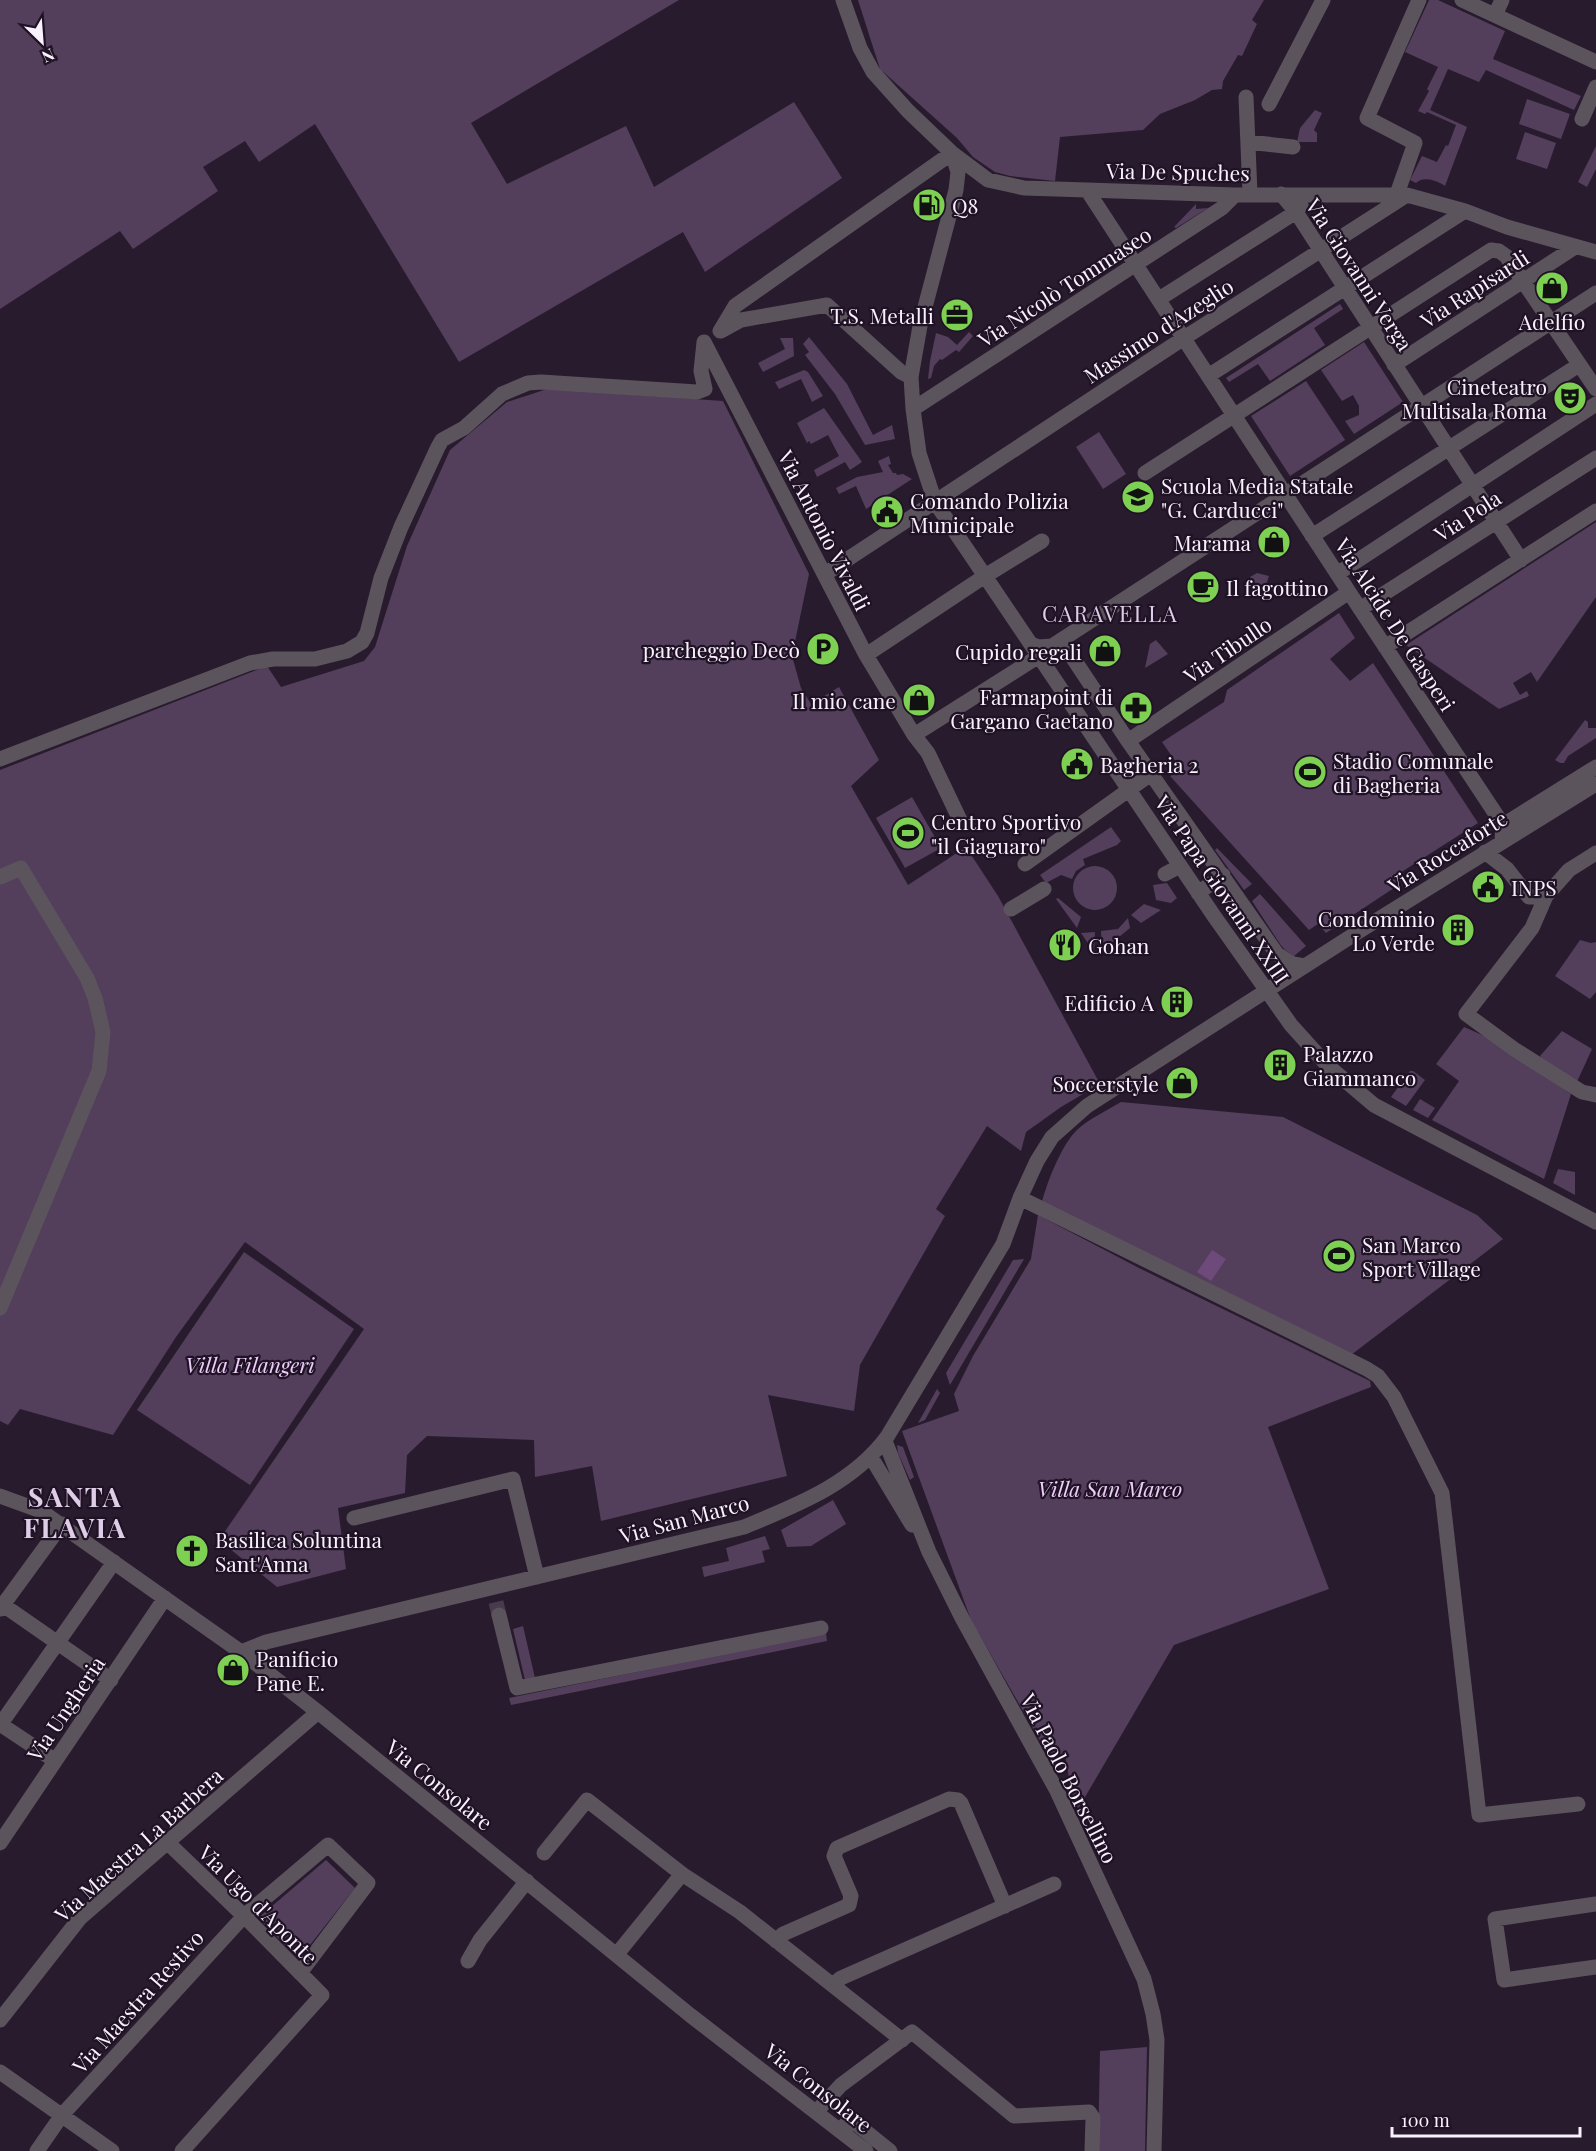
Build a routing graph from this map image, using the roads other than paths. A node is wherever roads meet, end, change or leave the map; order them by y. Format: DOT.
graph roads {
  1 [pos="843,0"];
  2 [pos="1323,0"];
  3 [pos="1419,0"];
  4 [pos="1462,0"];
  5 [pos="1502,0"];
  6 [pos="1495,15"];
  7 [pos="1596,62"];
  8 [pos="1596,87"];
  9 [pos="1246,98"];
  10 [pos="1269,104"];
  11 [pos="1582,119"];
  12 [pos="1248,142"];
  13 [pos="1293,147"];
  14 [pos="952,153"];
  15 [pos="988,180"];
  16 [pos="956,190"];
  17 [pos="1087,190"];
  18 [pos="1242,194"];
  19 [pos="1281,194"];
  20 [pos="1311,194"];
  21 [pos="1402,195"];
  22 [pos="1465,211"];
  23 [pos="1296,212"];
  24 [pos="1575,247"];
  25 [pos="1320,250"];
  26 [pos="1596,252"];
  27 [pos="1137,264"];
  28 [pos="1524,281"];
  29 [pos="1344,288"];
  30 [pos="1596,293"];
  31 [pos="1159,299"];
  32 [pos="1551,323"];
  33 [pos="1370,327"];
  34 [pos="720,331"];
  35 [pos="1184,338"];
  36 [pos="704,342"];
  37 [pos="1394,365"];
  38 [pos="1580,365"];
  39 [pos="1208,376"];
  40 [pos="912,377"];
  41 [pos="1596,389"];
  42 [pos="1596,404"];
  43 [pos="1421,406"];
  44 [pos="913,409"];
  45 [pos="1234,415"];
  46 [pos="1448,448"];
  47 [pos="1596,458"];
  48 [pos="1145,473"];
  49 [pos="1472,485"];
  50 [pos="1285,494"];
  51 [pos="934,502"];
  52 [pos="1596,511"];
  53 [pos="1495,521"];
  54 [pos="1312,536"];
  55 [pos="1042,541"];
  56 [pos="1521,560"];
  57 [pos="825,574"];
  58 [pos="1337,574"];
  59 [pos="985,576"];
  60 [pos="1349,592"];
  61 [pos="1360,609"];
  62 [pos="1061,640"];
  63 [pos="1385,647"];
  64 [pos="1037,653"];
  65 [pos="866,655"];
  66 [pos="1080,669"];
  67 [pos="914,735"];
  68 [pos="1128,741"];
  69 [pos="0,759"];
  70 [pos="1596,767"];
  71 [pos="1151,774"];
  72 [pos="1596,783"];
  73 [pos="1130,789"];
  74 [pos="960,820"];
  75 [pos="1503,825"];
  76 [pos="1502,842"];
  77 [pos="1485,852"];
  78 [pos="1596,853"];
  79 [pos="1024,864"];
  80 [pos="1180,866"];
  81 [pos="1165,874"];
  82 [pos="1223,875"];
  83 [pos="0,877"];
  84 [pos="1044,889"];
  85 [pos="1198,892"];
  86 [pos="1546,896"];
  87 [pos="1011,909"];
  88 [pos="1272,946"];
  89 [pos="1305,966"];
  90 [pos="1272,988"];
  91 [pos="1110,1093"];
  92 [pos="1596,1095"];
  93 [pos="1020,1198"];
  94 [pos="1596,1222"];
  95 [pos="0,1308"];
  96 [pos="885,1441"];
  97 [pos="871,1456"];
  98 [pos="0,1496"];
  99 [pos="354,1518"];
  100 [pos="62,1524"];
  101 [pos="930,1552"];
  102 [pos="114,1562"];
  103 [pos="537,1577"];
  104 [pos="165,1598"];
  105 [pos="496,1602"];
  106 [pos="1,1607"];
  107 [pos="821,1628"];
  108 [pos="58,1643"];
  109 [pos="241,1652"];
  110 [pos="111,1680"];
  111 [pos="318,1712"];
  112 [pos="0,1725"];
  113 [pos="54,1760"];
  114 [pos="1578,1804"];
  115 [pos="0,1841"];
  116 [pos="167,1842"];
  117 [pos="544,1853"];
  118 [pos="682,1874"];
  119 [pos="526,1881"];
  120 [pos="1053,1884"];
  121 [pos="1596,1904"];
  122 [pos="1005,1906"];
  123 [pos="244,1916"];
  124 [pos="776,1941"];
  125 [pos="617,1954"];
  126 [pos="468,1961"];
  127 [pos="1596,1967"];
  128 [pos="300,1973"];
  129 [pos="833,1986"];
  130 [pos="0,2020"];
  131 [pos="902,2040"];
  132 [pos="0,2072"];
  133 [pos="816,2112"];
  134 [pos="62,2115"];
  135 [pos="840,2131"];
  136 [pos="38,2151"];
  137 [pos="112,2151"];
  138 [pos="182,2151"];
  139 [pos="866,2151"];
  140 [pos="890,2151"];
  141 [pos="1092,2151"];
  142 [pos="1155,2151"];
  1 -- 14 [label="street, Via De Spuches"];
  2 -- 10 [label="street"];
  3 -- 21 [label="street"];
  4 -- 6 [label="street"];
  5 -- 6 [label="street"];
  6 -- 7 [label="street"];
  8 -- 11 [label="street"];
  9 -- 12 [label="street"];
  12 -- 13 [label="street"];
  12 -- 18 [label="street"];
  14 -- 15 [label="street, Via De Spuches"];
  14 -- 16 [label="street, Via Papa Giovanni XXIII"];
  14 -- 34 [label="street"];
  15 -- 16 [label="street"];
  15 -- 17 [label="street, Via De Spuches"];
  16 -- 40 [label="street, Via Papa Giovanni XXIII"];
  17 -- 18 [label="street, Via De Spuches"];
  17 -- 27 [label="street, Via Alcide De Gasperi"];
  18 -- 19 [label="street, Via De Spuches"];
  18 -- 27 [label="street, Via Nicolò Tommaseo"];
  19 -- 20 [label="street, Via De Spuches"];
  19 -- 23 [label="street, Via Giovanni Verga"];
  20 -- 21 [label="street, Via De Spuches"];
  20 -- 23 [label="street"];
  21 -- 22 [label="street, Via De Spuches"];
  21 -- 25 [label="street, Massimo d'Azeglio"];
  22 -- 24 [label="street, Via De Spuches"];
  22 -- 29 [label="street"];
  23 -- 25 [label="street, Via Giovanni Verga"];
  23 -- 31 [label="street"];
  24 -- 26 [label="street, Via De Spuches"];
  24 -- 28 [label="street, Via Rapisardi"];
  25 -- 29 [label="street, Via Giovanni Verga"];
  25 -- 35 [label="street, Massimo d'Azeglio"];
  27 -- 31 [label="street, Via Alcide De Gasperi"];
  27 -- 44 [label="street, Via Nicolò Tommaseo"];
  28 -- 32 [label="street"];
  28 -- 33 [label="street"];
  28 -- 37 [label="street, Via Rapisardi"];
  29 -- 33 [label="street, Via Giovanni Verga"];
  29 -- 39 [label="street"];
  30 -- 32 [label="street"];
  31 -- 35 [label="street, Via Alcide De Gasperi"];
  32 -- 38 [label="street"];
  32 -- 43 [label="street"];
  33 -- 37 [label="street, Via Giovanni Verga"];
  33 -- 45 [label="street"];
  34 -- 36 [label="street"];
  34 -- 40 [label="street"];
  35 -- 39 [label="street, Via Alcide De Gasperi"];
  35 -- 51 [label="street, Massimo d'Azeglio"];
  36 -- 57 [label="street, Via Antonio Vivaldi"];
  36 -- 69 [label="street"];
  37 -- 43 [label="street, Via Giovanni Verga"];
  38 -- 41 [label="street"];
  38 -- 46 [label="street"];
  39 -- 45 [label="street, Via Alcide De Gasperi"];
  40 -- 44 [label="street, Via Papa Giovanni XXIII"];
  42 -- 49 [label="street"];
  43 -- 46 [label="street, Via Giovanni Verga"];
  43 -- 50 [label="street"];
  44 -- 51 [label="street, Via Papa Giovanni XXIII"];
  45 -- 48 [label="street"];
  45 -- 50 [label="street, Via Alcide De Gasperi"];
  46 -- 49 [label="street, Via Giovanni Verga"];
  46 -- 54 [label="street"];
  47 -- 53 [label="street, Via Pola"];
  49 -- 53 [label="street, Via Giovanni Verga"];
  49 -- 58 [label="street"];
  50 -- 54 [label="street, Via Alcide De Gasperi"];
  50 -- 62 [label="street"];
  51 -- 57 [label="street, Massimo d'Azeglio"];
  51 -- 59 [label="street, Via Papa Giovanni XXIII"];
  52 -- 56 [label="street"];
  53 -- 56 [label="street, Via Giovanni Verga"];
  53 -- 61 [label="street, Via Pola"];
  54 -- 58 [label="street, Via Alcide De Gasperi"];
  55 -- 59 [label="street"];
  56 -- 63 [label="street"];
  57 -- 65 [label="street, Via Antonio Vivaldi"];
  58 -- 60 [label="street, Via Alcide De Gasperi"];
  59 -- 64 [label="street, Via Papa Giovanni XXIII"];
  59 -- 65 [label="street"];
  60 -- 61 [label="street, Via Alcide De Gasperi"];
  60 -- 68 [label="street, Via Tibullo"];
  61 -- 63 [label="street, Via Alcide De Gasperi"];
  62 -- 64 [label="street"];
  62 -- 66 [label="street, Via Papa Giovanni XXIII"];
  63 -- 75 [label="street, Via Alcide De Gasperi"];
  64 -- 66 [label="street"];
  64 -- 67 [label="street"];
  64 -- 73 [label="street, Via Papa Giovanni XXIII"];
  65 -- 67 [label="street, Via Antonio Vivaldi"];
  66 -- 68 [label="street, Via Papa Giovanni XXIII"];
  67 -- 74 [label="street, Via Antonio Vivaldi"];
  68 -- 71 [label="street, Via Papa Giovanni XXIII"];
  70 -- 75 [label="street"];
  71 -- 73 [label="street"];
  71 -- 82 [label="street, Via Papa Giovanni XXIII"];
  72 -- 76 [label="street, Via Roccaforte"];
  73 -- 79 [label="street"];
  73 -- 80 [label="street, Via Papa Giovanni XXIII"];
  75 -- 76 [label="street"];
  76 -- 77 [label="street, Via Roccaforte"];
  77 -- 86 [label="street"];
  77 -- 89 [label="street, Via Roccaforte"];
  78 -- 86 [label="street"];
  80 -- 81 [label="street"];
  80 -- 85 [label="street, Via Papa Giovanni XXIII"];
  82 -- 85 [label="street"];
  82 -- 88 [label="street, Via Papa Giovanni XXIII"];
  83 -- 95 [label="street"];
  84 -- 87 [label="street"];
  85 -- 90 [label="street, Via Papa Giovanni XXIII"];
  86 -- 92 [label="street"];
  88 -- 89 [label="street, Via Papa Giovanni XXIII"];
  88 -- 90 [label="street"];
  89 -- 90 [label="street, Via Roccaforte"];
  90 -- 91 [label="street, Via Roccaforte"];
  90 -- 94 [label="street, Via Papa Giovanni XXIII"];
  91 -- 93 [label="street, Via San Marco"];
  93 -- 96 [label="street, Via San Marco"];
  93 -- 114 [label="street"];
  96 -- 97 [label="street, Via San Marco"];
  96 -- 101 [label="street, Via Paolo Borsellino"];
  97 -- 101 [label="street"];
  97 -- 103 [label="street, Via San Marco"];
  98 -- 100 [label="street, Via Consolare"];
  99 -- 103 [label="street"];
  100 -- 102 [label="street, Via Consolare"];
  100 -- 106 [label="street"];
  101 -- 142 [label="street, Via Paolo Borsellino"];
  102 -- 104 [label="street, Via Consolare"];
  102 -- 108 [label="street"];
  103 -- 105 [label="street, Via San Marco"];
  104 -- 109 [label="street, Via Consolare"];
  104 -- 110 [label="street, Via Ungheria"];
  105 -- 107 [label="street"];
  105 -- 109 [label="street, Via San Marco"];
  106 -- 108 [label="street"];
  108 -- 110 [label="street"];
  108 -- 112 [label="street"];
  109 -- 111 [label="street, Via Consolare"];
  110 -- 113 [label="street, Via Ungheria"];
  111 -- 116 [label="street, Via Maestra La Barbera"];
  111 -- 119 [label="street, Via Consolare"];
  112 -- 113 [label="street"];
  113 -- 115 [label="street, Via Ungheria"];
  116 -- 123 [label="street, Via Ugo d'Aponte"];
  116 -- 130 [label="street, Via Maestra La Barbera"];
  117 -- 118 [label="street"];
  118 -- 124 [label="street"];
  118 -- 125 [label="street"];
  119 -- 125 [label="street, Via Consolare"];
  119 -- 126 [label="street"];
  120 -- 122 [label="street"];
  121 -- 127 [label="street"];
  122 -- 124 [label="street"];
  122 -- 129 [label="street"];
  123 -- 128 [label="street, Via Ugo d'Aponte"];
  123 -- 128 [label="street, Via Maestra Restivo"];
  123 -- 134 [label="street, Via Maestra Restivo"];
  124 -- 129 [label="street"];
  125 -- 133 [label="street, Via Consolare"];
  128 -- 138 [label="street, Via Ugo d'Aponte"];
  129 -- 131 [label="street"];
  131 -- 133 [label="street"];
  131 -- 141 [label="street"];
  132 -- 134 [label="street"];
  133 -- 135 [label="street, Via Consolare"];
  134 -- 136 [label="street, Via Maestra Restivo"];
  134 -- 137 [label="street"];
  135 -- 139 [label="street, Via Consolare"];
  135 -- 140 [label="street"];
}
